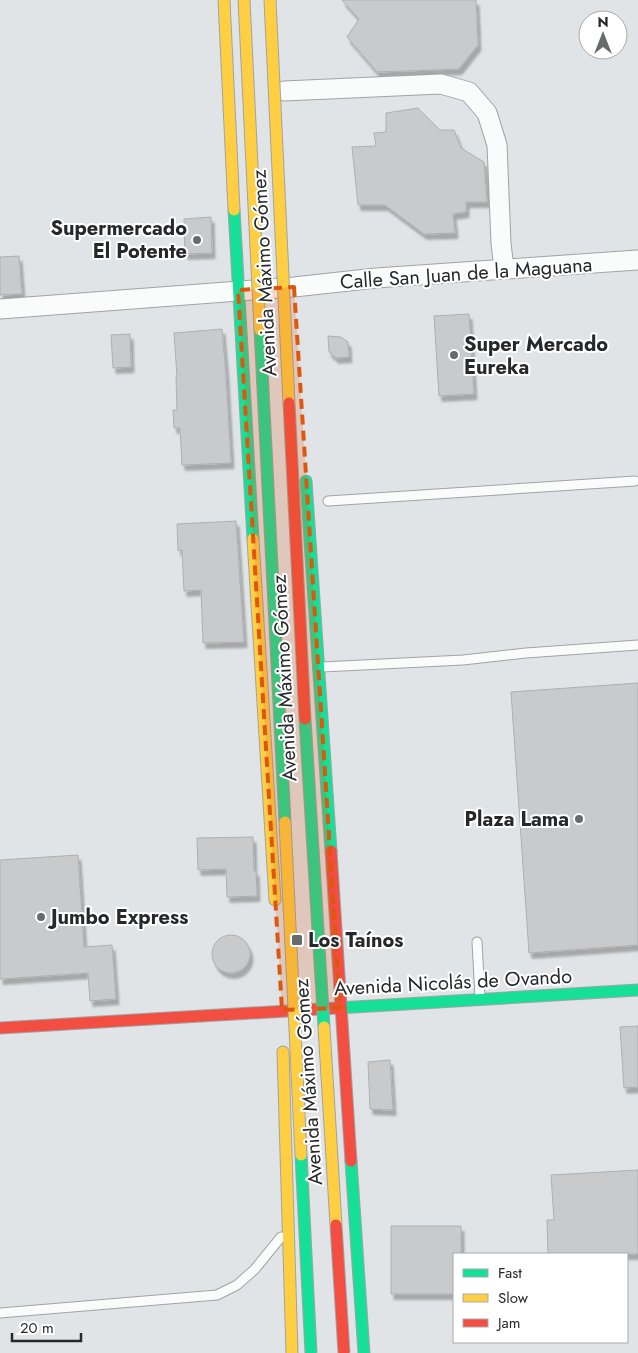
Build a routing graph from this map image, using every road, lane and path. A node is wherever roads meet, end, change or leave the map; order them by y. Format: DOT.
graph roads {
  1 [pos="224,0"];
  2 [pos="244,0"];
  3 [pos="270,0"];
  4 [pos="280,0"];
  5 [pos="284,91"];
  6 [pos="638,260"];
  7 [pos="504,269"];
  8 [pos="294,288"];
  9 [pos="238,290"];
  10 [pos="0,309"];
  11 [pos="299,375"];
  12 [pos="306,472"];
  13 [pos="635,481"];
  14 [pos="328,501"];
  15 [pos="638,645"];
  16 [pos="318,667"];
  17 [pos="276,911"];
  18 [pos="477,942"];
  19 [pos="638,990"];
  20 [pos="480,999"];
  21 [pos="340,1008"];
  22 [pos="0,1028"];
  23 [pos="283,1040"];
  24 [pos="288,1229"];
  25 [pos="0,1314"];
  26 [pos="292,1353"];
  27 [pos="311,1353"];
  28 [pos="344,1353"];
  29 [pos="364,1353"];
  1 -- 9 [label="main road"];
  2 -- 27 [label="main road, Avenida Máximo Gómez, bridge"];
  3 -- 28 [label="main road, Avenida Máximo Gómez, bridge"];
  4 -- 5 [label="main road"];
  5 -- 7 [label="street"];
  5 -- 8 [label="main road"];
  6 -- 7 [label="street, Calle San Juan de la Maguana"];
  7 -- 8 [label="street, Calle San Juan de la Maguana"];
  8 -- 9 [label="street, Calle San Juan de la Maguana"];
  8 -- 11 [label="main road"];
  9 -- 10 [label="street"];
  9 -- 17 [label="main road"];
  12 -- 16 [label="main road"];
  13 -- 14 [label="lane"];
  15 -- 16 [label="lane"];
  16 -- 21 [label="main road"];
  18 -- 20 [label="lane"];
  19 -- 20 [label="main road, Avenida Nicolás de Ovando"];
  20 -- 21 [label="main road, Avenida Nicolás de Ovando"];
  21 -- 22 [label="main road, Avenida Nicolás de Ovando"];
  21 -- 29 [label="main road"];
  23 -- 24 [label="main road"];
  24 -- 25 [label="lane"];
  24 -- 26 [label="main road"];
}
